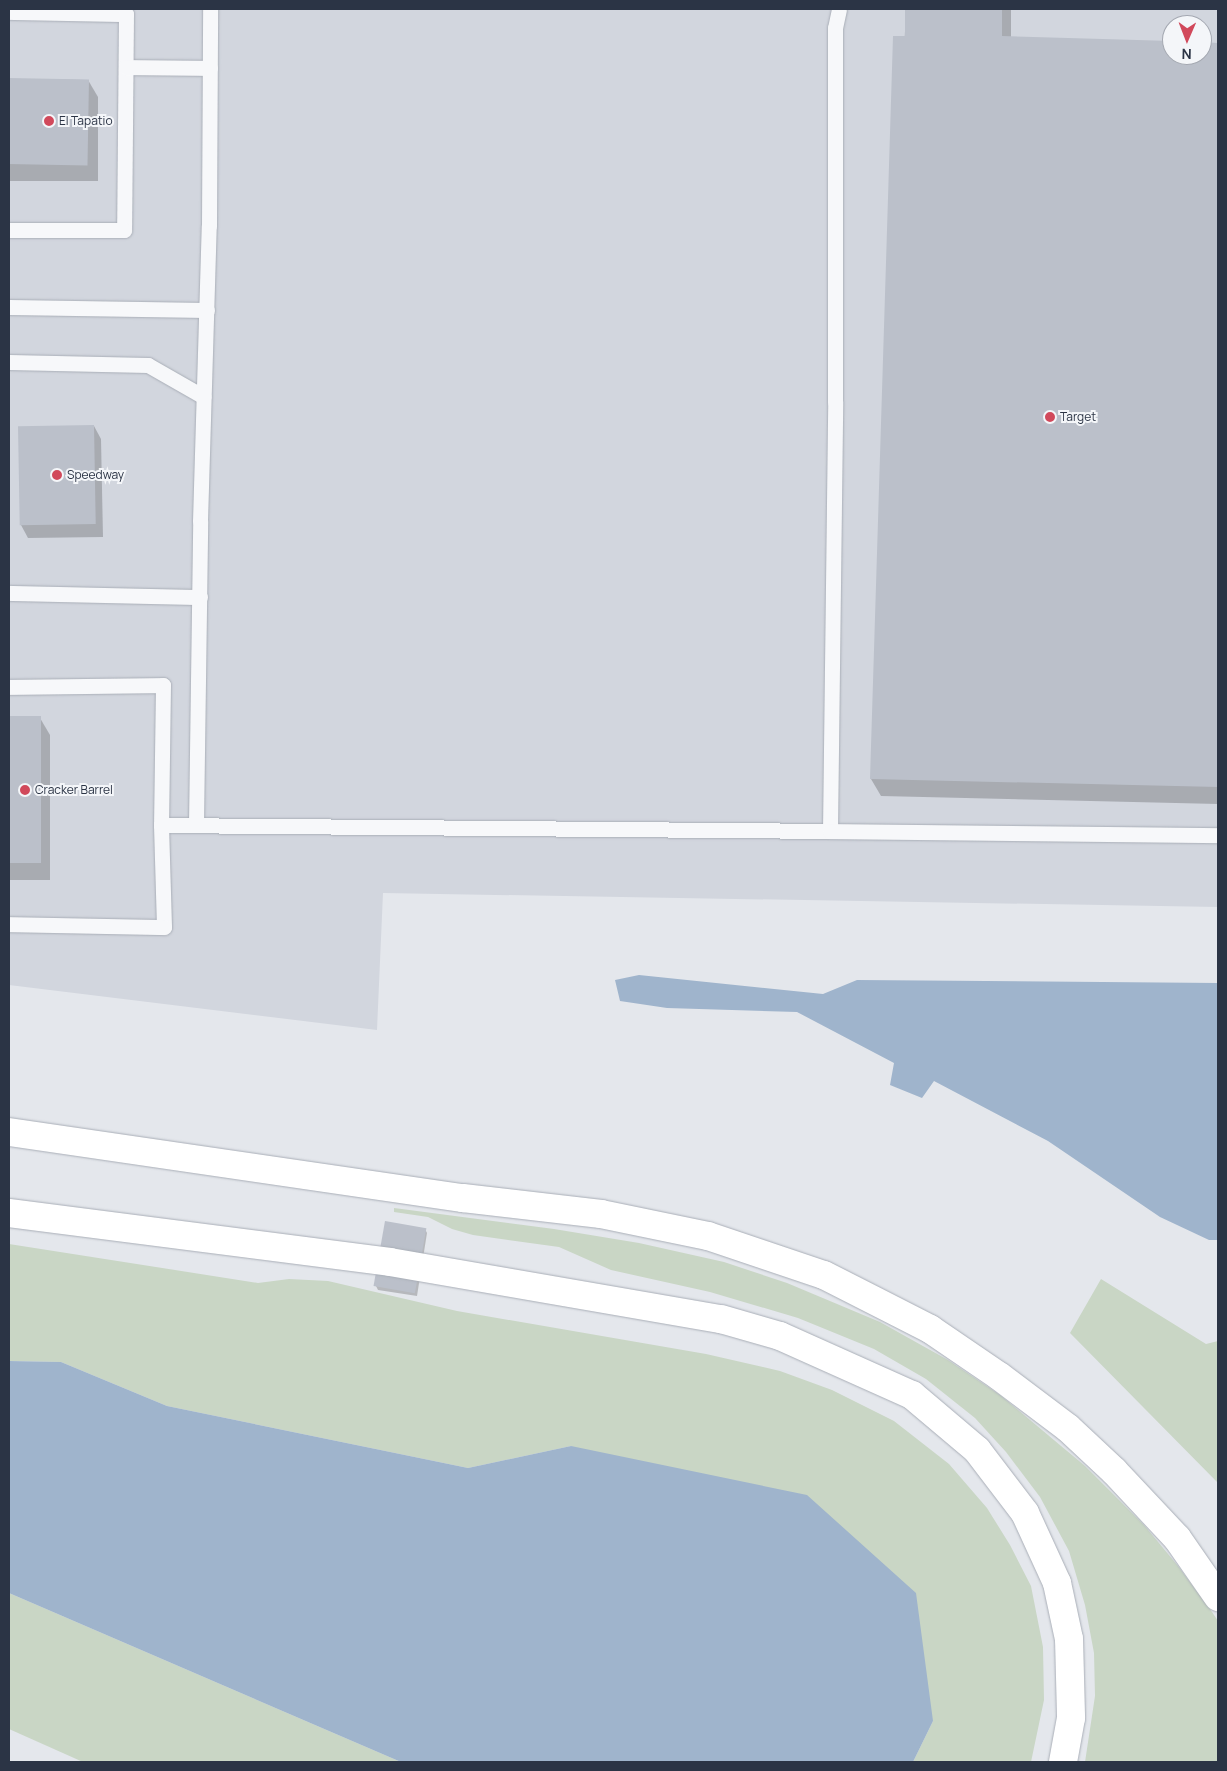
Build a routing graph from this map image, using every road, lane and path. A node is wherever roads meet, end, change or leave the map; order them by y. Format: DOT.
graph roads {
  1 [pos="210,9"];
  2 [pos="839,9"];
  3 [pos="9,12"];
  4 [pos="126,67"];
  5 [pos="210,68"];
  6 [pos="9,230"];
  7 [pos="9,307"];
  8 [pos="207,310"];
  9 [pos="9,362"];
  10 [pos="204,397"];
  11 [pos="9,593"];
  12 [pos="200,597"];
  13 [pos="9,687"];
  14 [pos="196,824"];
  15 [pos="161,825"];
  16 [pos="830,832"];
  17 [pos="1218,835"];
  18 [pos="9,924"];
  19 [pos="9,1132"];
  20 [pos="9,1213"];
  21 [pos="1218,1597"];
  22 [pos="1063,1762"];
  1 -- 5 [label="lane"];
  2 -- 16 [label="lane"];
  3 -- 4 [label="lane"];
  4 -- 5 [label="lane"];
  4 -- 6 [label="lane"];
  5 -- 8 [label="lane"];
  7 -- 8 [label="lane"];
  8 -- 10 [label="lane"];
  9 -- 10 [label="lane"];
  10 -- 12 [label="lane"];
  11 -- 12 [label="lane"];
  12 -- 14 [label="lane"];
  13 -- 15 [label="lane"];
  14 -- 15 [label="lane"];
  14 -- 16 [label="lane"];
  15 -- 18 [label="lane"];
  16 -- 17 [label="lane"];
  19 -- 21 [label="highway"];
  20 -- 22 [label="highway"];
}
